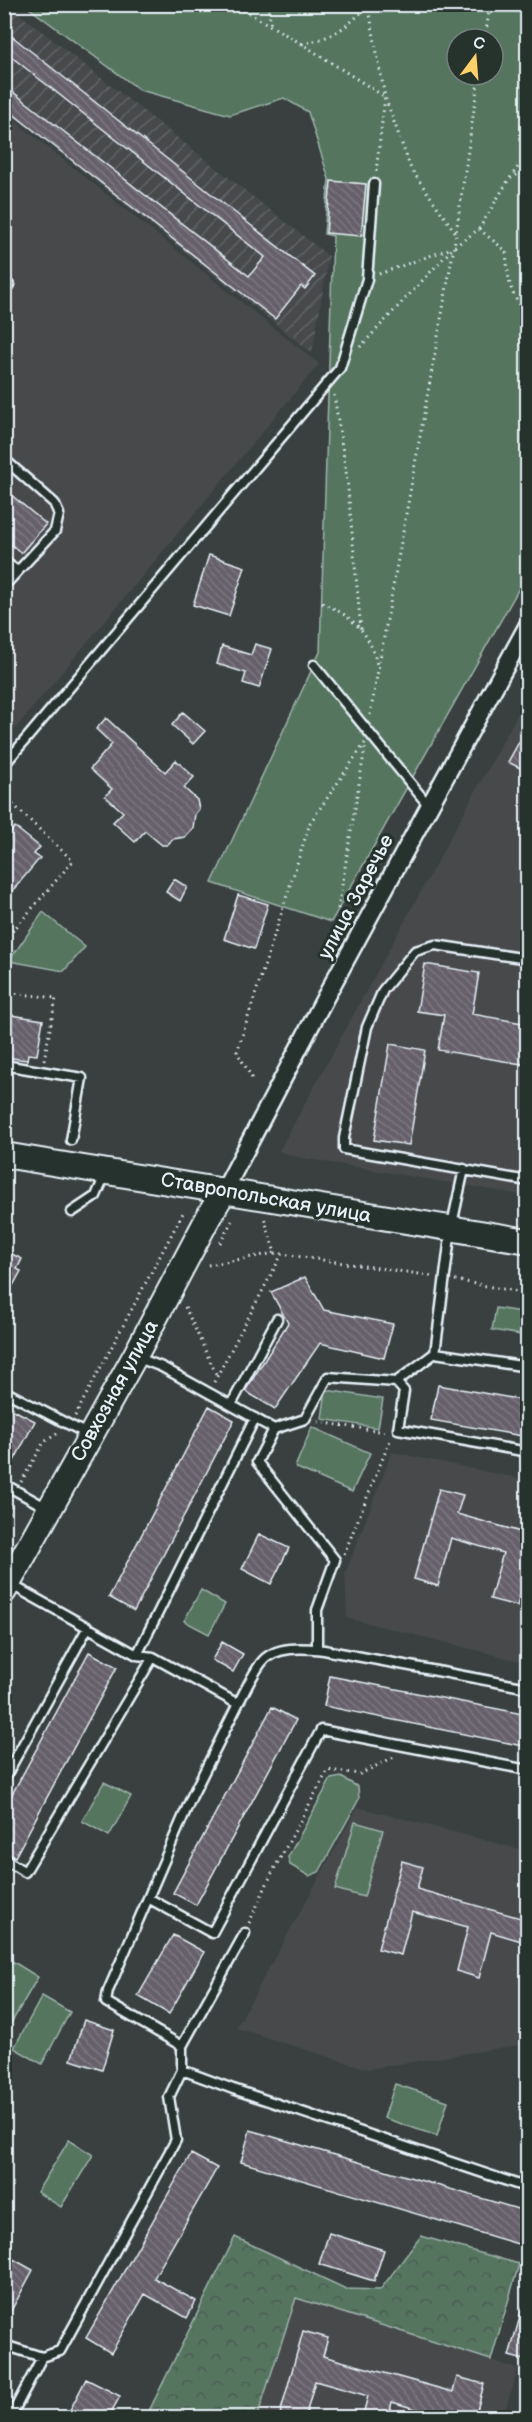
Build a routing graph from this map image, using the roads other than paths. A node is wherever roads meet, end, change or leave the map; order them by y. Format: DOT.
graph roads {
  1 [pos="375,184"];
  2 [pos="4,281"];
  3 [pos="4,290"];
  4 [pos="4,459"];
  5 [pos="4,561"];
  6 [pos="17,571"];
  7 [pos="4,586"];
  8 [pos="528,625"];
  9 [pos="314,665"];
  10 [pos="4,765"];
  11 [pos="429,806"];
  12 [pos="528,959"];
  13 [pos="4,1065"];
  14 [pos="71,1140"];
  15 [pos="4,1155"];
  16 [pos="464,1169"];
  17 [pos="107,1170"];
  18 [pos="528,1181"];
  19 [pos="224,1191"];
  20 [pos="72,1212"];
  21 [pos="451,1228"];
  22 [pos="528,1241"];
  23 [pos="277,1319"];
  24 [pos="435,1353"];
  25 [pos="135,1356"];
  26 [pos="528,1367"];
  27 [pos="396,1382"];
  28 [pos="4,1391"];
  29 [pos="231,1405"];
  30 [pos="255,1418"];
  31 [pos="274,1429"];
  32 [pos="80,1431"];
  33 [pos="528,1452"];
  34 [pos="4,1484"];
  35 [pos="50,1510"];
  36 [pos="7,1587"];
  37 [pos="88,1627"];
  38 [pos="317,1649"];
  39 [pos="137,1655"];
  40 [pos="153,1658"];
  41 [pos="528,1689"];
  42 [pos="238,1704"];
  43 [pos="528,1770"];
  44 [pos="4,1779"];
  45 [pos="5,1862"];
  46 [pos="148,1898"];
  47 [pos="245,1933"];
  48 [pos="182,2046"];
  49 [pos="182,2070"];
  50 [pos="528,2188"];
  51 [pos="4,2345"];
  52 [pos="42,2357"];
  53 [pos="10,2418"];
  1 -- 10 [label="lane"];
  2 -- 3 [label="lane"];
  4 -- 6 [label="lane"];
  5 -- 6 [label="lane"];
  6 -- 7 [label="lane"];
  8 -- 11 [label="street, улица Заречье"];
  9 -- 11 [label="lane"];
  11 -- 19 [label="street, улица Заречье"];
  12 -- 16 [label="lane"];
  13 -- 14 [label="lane"];
  15 -- 17 [label="main road, Ставропольская улица"];
  16 -- 18 [label="lane"];
  16 -- 21 [label="lane"];
  17 -- 19 [label="main road, Ставропольская улица"];
  17 -- 20 [label="lane"];
  19 -- 21 [label="main road, Ставропольская улица"];
  19 -- 25 [label="main road, Совхозная улица"];
  21 -- 22 [label="main road, Ставропольская улица"];
  21 -- 24 [label="lane"];
  23 -- 29 [label="lane"];
  24 -- 26 [label="lane"];
  24 -- 27 [label="lane"];
  25 -- 29 [label="lane"];
  25 -- 32 [label="main road, Совхозная улица"];
  27 -- 31 [label="lane"];
  27 -- 33 [label="lane"];
  28 -- 32 [label="lane"];
  29 -- 30 [label="lane"];
  30 -- 31 [label="lane"];
  30 -- 39 [label="lane"];
  31 -- 38 [label="lane"];
  32 -- 35 [label="main road, Совхозная улица"];
  34 -- 35 [label="lane"];
  35 -- 36 [label="main road, Совхозная улица"];
  36 -- 37 [label="lane"];
  37 -- 39 [label="lane"];
  37 -- 44 [label="lane"];
  38 -- 41 [label="lane"];
  38 -- 42 [label="lane"];
  39 -- 40 [label="lane"];
  40 -- 42 [label="lane"];
  40 -- 45 [label="lane"];
  42 -- 46 [label="lane"];
  43 -- 46 [label="lane"];
  46 -- 48 [label="lane"];
  47 -- 48 [label="lane"];
  48 -- 49 [label="lane"];
  49 -- 50 [label="lane"];
  49 -- 52 [label="lane"];
  51 -- 52 [label="lane"];
  52 -- 53 [label="lane"];
}
